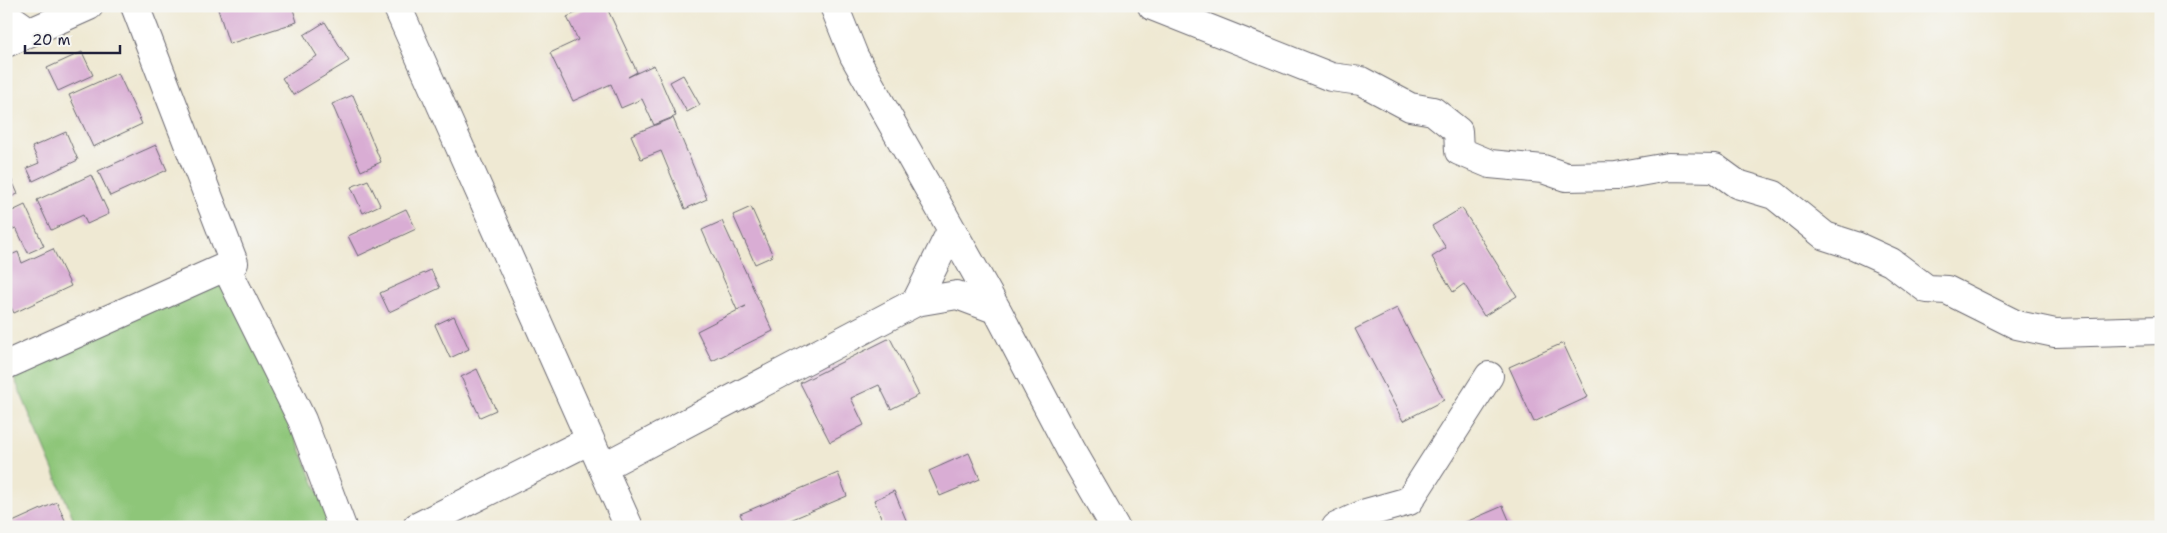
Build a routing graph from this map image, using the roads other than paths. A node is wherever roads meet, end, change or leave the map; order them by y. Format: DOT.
graph roads {
  1 [pos="89,6"];
  2 [pos="135,6"];
  3 [pos="397,6"];
  4 [pos="1152,6"];
  5 [pos="840,9"];
  6 [pos="6,15"];
  7 [pos="18,38"];
  8 [pos="952,231"];
  9 [pos="226,267"];
  10 [pos="916,302"];
  11 [pos="997,310"];
  12 [pos="2161,330"];
  13 [pos="6,365"];
  14 [pos="1489,376"];
  15 [pos="590,440"];
  16 [pos="603,467"];
  17 [pos="342,527"];
  18 [pos="416,527"];
  19 [pos="629,527"];
  20 [pos="1115,527"];
  21 [pos="1336,527"];
  1 -- 7 [label="street"];
  2 -- 9 [label="street"];
  3 -- 15 [label="street"];
  4 -- 12 [label="street"];
  5 -- 8 [label="street"];
  6 -- 7 [label="street"];
  8 -- 10 [label="street"];
  8 -- 11 [label="street"];
  9 -- 13 [label="street"];
  9 -- 17 [label="street"];
  10 -- 11 [label="street"];
  10 -- 16 [label="street"];
  11 -- 20 [label="street"];
  14 -- 21 [label="street"];
  15 -- 16 [label="street"];
  15 -- 18 [label="street"];
  16 -- 19 [label="street"];
}
